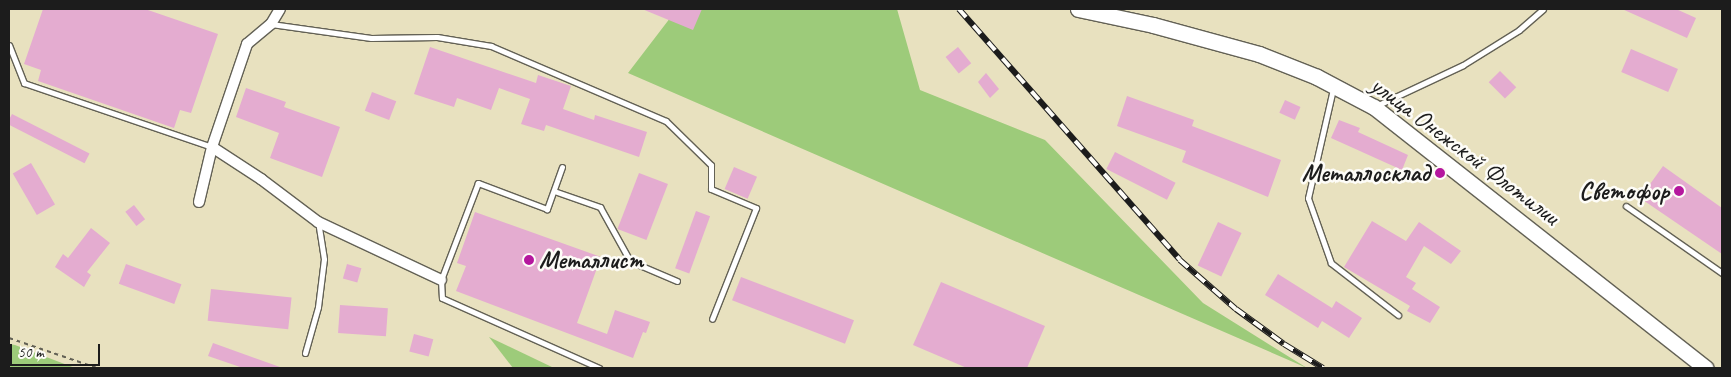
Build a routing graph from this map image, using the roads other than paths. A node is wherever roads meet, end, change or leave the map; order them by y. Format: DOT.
graph roads {
  1 [pos="280,9"];
  2 [pos="1078,9"];
  3 [pos="1543,9"];
  4 [pos="272,24"];
  5 [pos="9,45"];
  6 [pos="1334,86"];
  7 [pos="1374,107"];
  8 [pos="212,147"];
  9 [pos="562,166"];
  10 [pos="554,191"];
  11 [pos="200,202"];
  12 [pos="1626,206"];
  13 [pos="318,222"];
  14 [pos="1722,273"];
  15 [pos="442,280"];
  16 [pos="677,280"];
  17 [pos="1398,315"];
  18 [pos="712,319"];
  19 [pos="305,354"];
  20 [pos="599,368"];
  21 [pos="1706,368"];
  1 -- 4 [label="street"];
  2 -- 6 [label="lane"];
  3 -- 7 [label="lane"];
  4 -- 8 [label="street"];
  4 -- 18 [label="lane"];
  5 -- 8 [label="lane"];
  6 -- 7 [label="lane"];
  6 -- 17 [label="lane"];
  7 -- 21 [label="main road, улица Онежской Флотилии"];
  8 -- 11 [label="street"];
  8 -- 13 [label="street"];
  9 -- 10 [label="lane"];
  10 -- 15 [label="lane"];
  10 -- 16 [label="lane"];
  12 -- 14 [label="lane"];
  13 -- 15 [label="street"];
  13 -- 19 [label="lane"];
  15 -- 20 [label="lane"];
}
